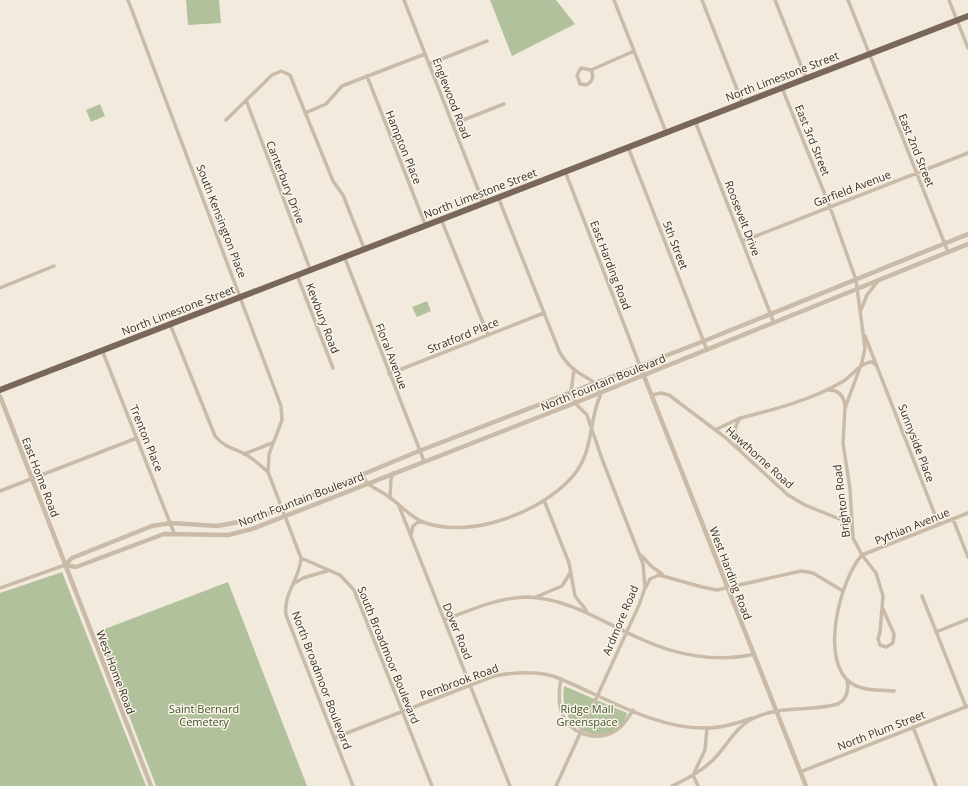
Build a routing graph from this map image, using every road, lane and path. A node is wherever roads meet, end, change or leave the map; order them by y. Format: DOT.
graph roads {
  1 [pos="128,0"];
  2 [pos="404,0"];
  3 [pos="614,0"];
  4 [pos="702,0"];
  5 [pos="775,0"];
  6 [pos="849,0"];
  7 [pos="949,0"];
  8 [pos="968,16"];
  9 [pos="957,20"];
  10 [pos="487,41"];
  11 [pos="968,48"];
  12 [pos="634,51"];
  13 [pos="425,54"];
  14 [pos="870,54"];
  15 [pos="429,64"];
  16 [pos="591,70"];
  17 [pos="367,76"];
  18 [pos="806,78"];
  19 [pos="782,88"];
  20 [pos="246,100"];
  21 [pos="742,102"];
  22 [pos="504,104"];
  23 [pos="305,113"];
  24 [pos="226,120"];
  25 [pos="695,121"];
  26 [pos="453,124"];
  27 [pos="666,132"];
  28 [pos="628,147"];
  29 [pos="968,153"];
  30 [pos="565,171"];
  31 [pos="917,173"];
  32 [pos="498,196"];
  33 [pos="483,202"];
  34 [pos="830,207"];
  35 [pos="441,218"];
  36 [pos="425,224"];
  37 [pos="968,234"];
  38 [pos="743,241"];
  39 [pos="944,244"];
  40 [pos="968,244"];
  41 [pos="364,248"];
  42 [pos="948,252"];
  43 [pos="344,256"];
  44 [pos="54,266"];
  45 [pos="310,269"];
  46 [pos="297,274"];
  47 [pos="856,280"];
  48 [pos="879,280"];
  49 [pos="0,288"];
  50 [pos="856,290"];
  51 [pos="239,297"];
  52 [pos="544,313"];
  53 [pos="861,313"];
  54 [pos="770,314"];
  55 [pos="774,323"];
  56 [pos="170,324"];
  57 [pos="862,329"];
  58 [pos="488,335"];
  59 [pos="704,341"];
  60 [pos="102,350"];
  61 [pos="707,350"];
  62 [pos="640,366"];
  63 [pos="333,368"];
  64 [pos="860,368"];
  65 [pos="878,368"];
  66 [pos="574,370"];
  67 [pos="389,374"];
  68 [pos="644,375"];
  69 [pos="595,382"];
  70 [pos="0,390"];
  71 [pos="824,391"];
  72 [pos="571,392"];
  73 [pos="599,393"];
  74 [pos="652,395"];
  75 [pos="0,396"];
  76 [pos="575,403"];
  77 [pos="845,408"];
  78 [pos="741,418"];
  79 [pos="592,428"];
  80 [pos="716,430"];
  81 [pos="137,438"];
  82 [pos="272,443"];
  83 [pos="419,451"];
  84 [pos="244,454"];
  85 [pos="743,454"];
  86 [pos="424,462"];
  87 [pos="268,472"];
  88 [pos="393,473"];
  89 [pos="362,475"];
  90 [pos="32,479"];
  91 [pos="366,484"];
  92 [pos="0,491"];
  93 [pos="390,497"];
  94 [pos="544,500"];
  95 [pos="398,505"];
  96 [pos="282,507"];
  97 [pos="968,513"];
  98 [pos="285,516"];
  99 [pos="953,519"];
  100 [pos="424,522"];
  101 [pos="171,523"];
  102 [pos="939,525"];
  103 [pos="174,533"];
  104 [pos="411,536"];
  105 [pos="853,538"];
  106 [pos="639,552"];
  107 [pos="862,555"];
  108 [pos="300,558"];
  109 [pos="968,558"];
  110 [pos="65,565"];
  111 [pos="327,571"];
  112 [pos="570,572"];
  113 [pos="665,575"];
  114 [pos="293,584"];
  115 [pos="0,588"];
  116 [pos="645,588"];
  117 [pos="728,588"];
  118 [pos="844,590"];
  119 [pos="922,596"];
  120 [pos="533,598"];
  121 [pos="883,609"];
  122 [pos="589,612"];
  123 [pos="968,619"];
  124 [pos="444,620"];
  125 [pos="626,632"];
  126 [pos="936,632"];
  127 [pos="754,654"];
  128 [pos="561,679"];
  129 [pos="846,679"];
  130 [pos="470,685"];
  131 [pos="894,691"];
  132 [pos="598,695"];
  133 [pos="967,706"];
  134 [pos="633,710"];
  135 [pos="776,710"];
  136 [pos="402,712"];
  137 [pos="752,718"];
  138 [pos="913,727"];
  139 [pos="707,728"];
  140 [pos="580,734"];
  141 [pos="334,738"];
  142 [pos="800,772"];
  143 [pos="693,775"];
  144 [pos="151,786"];
  145 [pos="353,786"];
  146 [pos="432,786"];
  147 [pos="510,786"];
  148 [pos="556,786"];
  149 [pos="672,786"];
  150 [pos="698,786"];
  151 [pos="806,786"];
  152 [pos="936,786"];
  1 -- 51 [label="street, South Kensington Place"];
  2 -- 13 [label="street, Englewood Road"];
  3 -- 12 [label="street"];
  4 -- 21 [label="street"];
  5 -- 18 [label="street"];
  6 -- 14 [label="street, East 2nd Street"];
  7 -- 9 [label="street"];
  8 -- 9 [label="main road, North Limestone Street"];
  9 -- 11 [label="street"];
  9 -- 14 [label="main road, North Limestone Street"];
  10 -- 15 [label="street"];
  12 -- 16 [label="street"];
  12 -- 27 [label="street"];
  13 -- 15 [label="street, Englewood Road"];
  13 -- 17 [label="street"];
  14 -- 18 [label="main road, North Limestone Street"];
  14 -- 31 [label="street, East 2nd Street"];
  15 -- 26 [label="street, Englewood Road"];
  16 -- 16 [label="street"];
  17 -- 23 [label="street"];
  17 -- 36 [label="street, Hampton Place"];
  18 -- 19 [label="main road, North Limestone Street"];
  19 -- 21 [label="main road, North Limestone Street"];
  19 -- 34 [label="street, East 3rd Street"];
  20 -- 23 [label="street"];
  20 -- 24 [label="street"];
  20 -- 45 [label="street, Canterbury Drive"];
  21 -- 25 [label="main road, North Limestone Street"];
  22 -- 26 [label="street"];
  23 -- 41 [label="street"];
  25 -- 27 [label="main road, North Limestone Street"];
  25 -- 38 [label="street, Roosevelt Drive"];
  26 -- 33 [label="street, Englewood Road"];
  27 -- 28 [label="main road, North Limestone Street"];
  28 -- 30 [label="main road, North Limestone Street"];
  28 -- 59 [label="street, 5th Street"];
  29 -- 31 [label="street, Garfield Avenue"];
  30 -- 32 [label="main road, North Limestone Street"];
  30 -- 62 [label="street, East Harding Road"];
  31 -- 34 [label="street, Garfield Avenue"];
  31 -- 39 [label="street, East 2nd Street"];
  32 -- 33 [label="main road, North Limestone Street"];
  32 -- 52 [label="street"];
  33 -- 35 [label="main road, North Limestone Street"];
  34 -- 38 [label="street, Garfield Avenue"];
  34 -- 47 [label="street, East 3rd Street"];
  35 -- 36 [label="main road, North Limestone Street"];
  35 -- 58 [label="street"];
  36 -- 41 [label="main road, North Limestone Street"];
  37 -- 39 [label="street, North Fountain Boulevard"];
  38 -- 54 [label="street, Roosevelt Drive"];
  39 -- 42 [label="street, East 2nd Street"];
  39 -- 47 [label="street, North Fountain Boulevard"];
  40 -- 42 [label="street, North Fountain Boulevard"];
  41 -- 43 [label="main road, North Limestone Street"];
  42 -- 48 [label="street, North Fountain Boulevard"];
  43 -- 45 [label="main road, North Limestone Street"];
  43 -- 67 [label="street, Floral Avenue"];
  44 -- 49 [label="street"];
  45 -- 46 [label="main road, North Limestone Street"];
  46 -- 51 [label="main road, North Limestone Street"];
  46 -- 63 [label="street, Kewbury Road"];
  47 -- 50 [label="street, East 3rd Street"];
  47 -- 54 [label="street, North Fountain Boulevard"];
  48 -- 50 [label="street, North Fountain Boulevard"];
  48 -- 53 [label="street"];
  50 -- 53 [label="street, Brighton Road"];
  50 -- 55 [label="street, North Fountain Boulevard"];
  51 -- 56 [label="main road, North Limestone Street"];
  51 -- 82 [label="street, South Kensington Place"];
  52 -- 58 [label="street, Stratford Place"];
  52 -- 66 [label="street"];
  53 -- 57 [label="street, Brighton Road"];
  54 -- 55 [label="street, Roosevelt Drive"];
  54 -- 59 [label="street, North Fountain Boulevard"];
  55 -- 61 [label="street, North Fountain Boulevard"];
  56 -- 60 [label="main road, North Limestone Street"];
  56 -- 84 [label="street"];
  57 -- 64 [label="street, Brighton Road"];
  57 -- 65 [label="street, Sunnyside Place"];
  58 -- 67 [label="street, Stratford Place"];
  59 -- 61 [label="street, 5th Street"];
  59 -- 62 [label="street, North Fountain Boulevard"];
  60 -- 70 [label="main road, North Limestone Street"];
  60 -- 81 [label="street, Trenton Place"];
  61 -- 68 [label="street, North Fountain Boulevard"];
  62 -- 68 [label="street, West Harding Road"];
  62 -- 69 [label="street, North Fountain Boulevard"];
  64 -- 65 [label="street"];
  64 -- 71 [label="street"];
  64 -- 77 [label="street, Brighton Road"];
  65 -- 102 [label="street, Sunnyside Place"];
  66 -- 69 [label="street"];
  66 -- 72 [label="street"];
  67 -- 83 [label="street, Floral Avenue"];
  68 -- 73 [label="street, North Fountain Boulevard"];
  68 -- 74 [label="street, West Harding Road"];
  69 -- 72 [label="street, North Fountain Boulevard"];
  69 -- 73 [label="street"];
  71 -- 77 [label="street"];
  71 -- 78 [label="street"];
  72 -- 76 [label="street, Ardmore Road"];
  72 -- 83 [label="street, North Fountain Boulevard"];
  73 -- 76 [label="street, North Fountain Boulevard"];
  73 -- 79 [label="street"];
  74 -- 80 [label="street, Hawthorne Road"];
  74 -- 117 [label="street, West Harding Road"];
  75 -- 90 [label="street, East Home Road"];
  76 -- 79 [label="street, Ardmore Road"];
  76 -- 86 [label="street, North Fountain Boulevard"];
  77 -- 105 [label="street, Brighton Road"];
  78 -- 80 [label="street"];
  78 -- 85 [label="street"];
  79 -- 94 [label="street"];
  79 -- 106 [label="street, Ardmore Road"];
  80 -- 85 [label="street, Hawthorne Road"];
  81 -- 90 [label="street"];
  81 -- 101 [label="street, Trenton Place"];
  82 -- 84 [label="street"];
  82 -- 87 [label="street, South Kensington Place"];
  83 -- 86 [label="street, Floral Avenue"];
  83 -- 89 [label="street, North Fountain Boulevard"];
  84 -- 87 [label="street"];
  85 -- 105 [label="street, Hawthorne Road"];
  86 -- 88 [label="street, North Fountain Boulevard"];
  87 -- 96 [label="street"];
  88 -- 91 [label="street, North Fountain Boulevard"];
  88 -- 93 [label="street"];
  89 -- 91 [label="street"];
  89 -- 96 [label="street, North Fountain Boulevard"];
  90 -- 92 [label="street"];
  90 -- 110 [label="street, East Home Road"];
  91 -- 93 [label="street"];
  91 -- 98 [label="street, North Fountain Boulevard"];
  93 -- 95 [label="street"];
  94 -- 100 [label="street"];
  94 -- 112 [label="street"];
  95 -- 100 [label="street"];
  95 -- 104 [label="street, Dover Road"];
  96 -- 98 [label="street"];
  96 -- 101 [label="street, North Fountain Boulevard"];
  97 -- 99 [label="street, Pythian Avenue"];
  98 -- 103 [label="street, North Fountain Boulevard"];
  98 -- 108 [label="street"];
  99 -- 102 [label="street, Pythian Avenue"];
  99 -- 109 [label="street"];
  100 -- 104 [label="street"];
  101 -- 103 [label="street, Trenton Place"];
  101 -- 110 [label="street, North Fountain Boulevard"];
  102 -- 107 [label="street, Pythian Avenue"];
  103 -- 110 [label="street, North Fountain Boulevard"];
  104 -- 124 [label="street, Dover Road"];
  105 -- 107 [label="street, Brighton Road"];
  106 -- 113 [label="street"];
  106 -- 116 [label="street, Ardmore Road"];
  107 -- 118 [label="street"];
  107 -- 121 [label="street, Brighton Road"];
  108 -- 111 [label="street, South Broadmoor Boulevard"];
  108 -- 114 [label="street, North Broadmoor Boulevard"];
  110 -- 115 [label="street"];
  110 -- 144 [label="street, West Home Road"];
  111 -- 114 [label="street"];
  111 -- 136 [label="street, South Broadmoor Boulevard"];
  112 -- 120 [label="street"];
  112 -- 122 [label="street"];
  113 -- 116 [label="street"];
  113 -- 117 [label="street"];
  114 -- 141 [label="street, North Broadmoor Boulevard"];
  116 -- 125 [label="street, Ardmore Road"];
  117 -- 118 [label="street"];
  117 -- 127 [label="street, West Harding Road"];
  118 -- 129 [label="street"];
  119 -- 126 [label="street"];
  120 -- 122 [label="street"];
  120 -- 124 [label="street"];
  121 -- 121 [label="street"];
  122 -- 125 [label="street"];
  123 -- 126 [label="street"];
  124 -- 130 [label="street, Dover Road"];
  125 -- 127 [label="street"];
  125 -- 132 [label="street, Ardmore Road"];
  126 -- 133 [label="street"];
  127 -- 135 [label="street, West Harding Road"];
  128 -- 130 [label="street, Pembrook Road"];
  128 -- 132 [label="street, Pembrook Road"];
  128 -- 140 [label="street"];
  129 -- 131 [label="street"];
  129 -- 135 [label="street, Pembrook Road"];
  130 -- 136 [label="street, Pembrook Road"];
  130 -- 147 [label="street, Dover Road"];
  132 -- 134 [label="street, Pembrook Road"];
  132 -- 140 [label="street, Ardmore Road"];
  133 -- 138 [label="street, North Plum Street"];
  134 -- 139 [label="street, Pembrook Road"];
  134 -- 140 [label="street"];
  135 -- 137 [label="street, Pembrook Road"];
  135 -- 142 [label="street, West Harding Road"];
  136 -- 141 [label="street, Pembrook Road"];
  136 -- 146 [label="street, South Broadmoor Boulevard"];
  137 -- 139 [label="street, Pembrook Road"];
  137 -- 143 [label="street"];
  138 -- 142 [label="street, North Plum Street"];
  138 -- 152 [label="street"];
  139 -- 143 [label="street"];
  140 -- 148 [label="street, Ardmore Road"];
  141 -- 145 [label="street, North Broadmoor Boulevard"];
  142 -- 151 [label="street, West Harding Road"];
  143 -- 149 [label="street"];
  143 -- 150 [label="street"];
}
